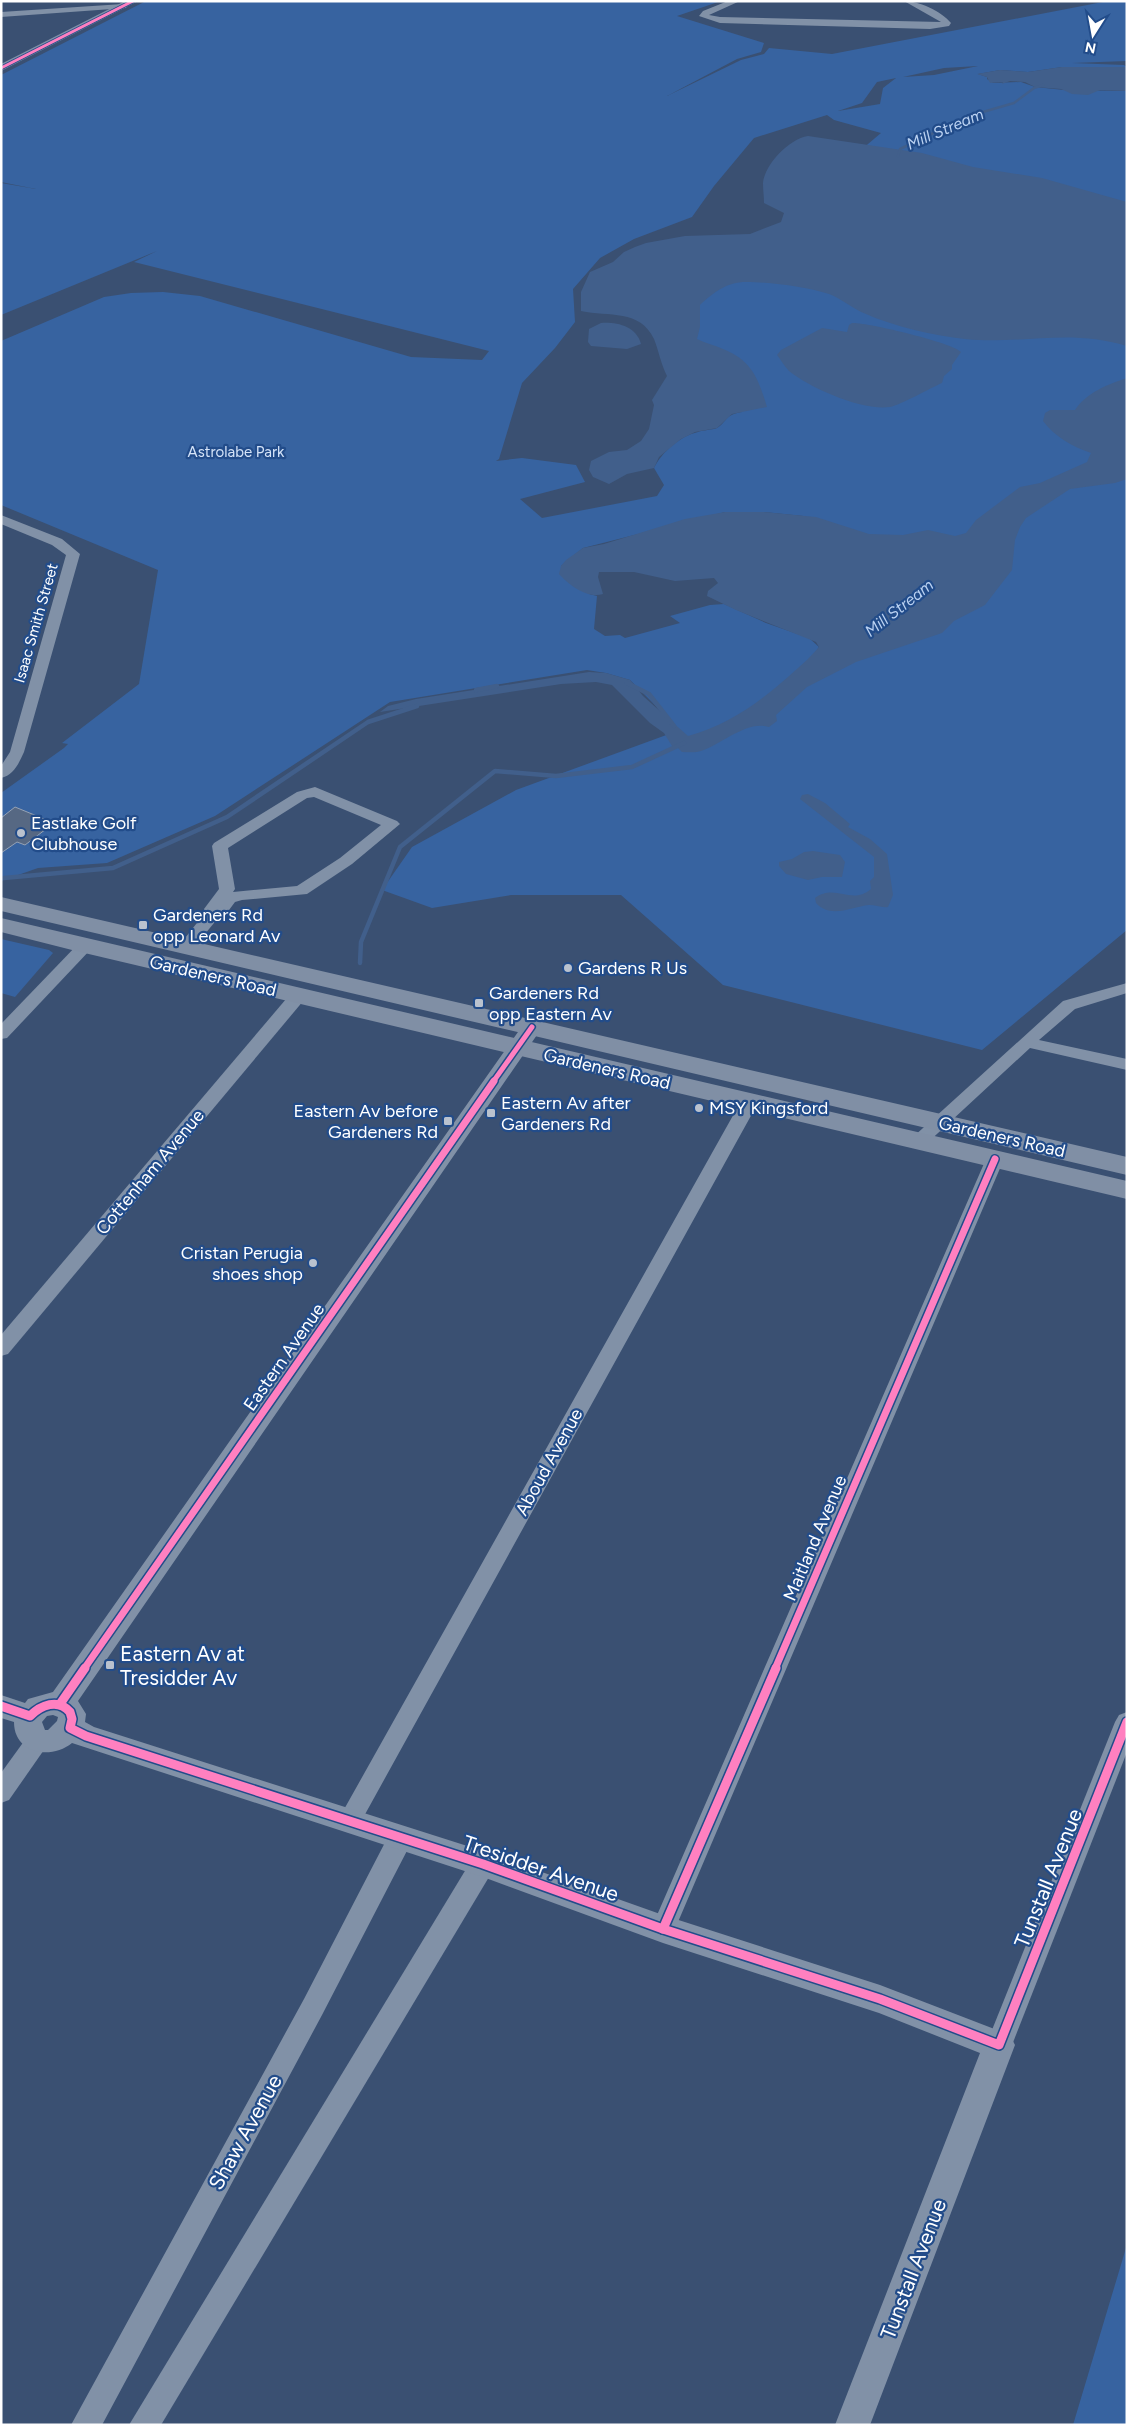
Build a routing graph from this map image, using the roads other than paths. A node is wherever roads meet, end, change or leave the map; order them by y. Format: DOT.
graph roads {
  1 [pos="736,1"];
  2 [pos="908,1"];
  3 [pos="127,3"];
  4 [pos="1,15"];
  5 [pos="704,18"];
  6 [pos="946,24"];
  7 [pos="1,68"];
  8 [pos="1,519"];
  9 [pos="1,774"];
  10 [pos="1,904"];
  11 [pos="212,915"];
  12 [pos="1,925"];
  13 [pos="85,946"];
  14 [pos="186,946"];
  15 [pos="1127,988"];
  16 [pos="298,996"];
  17 [pos="1,1034"];
  18 [pos="524,1038"];
  19 [pos="1026,1042"];
  20 [pos="1127,1065"];
  21 [pos="749,1103"];
  22 [pos="938,1122"];
  23 [pos="918,1142"];
  24 [pos="995,1160"];
  25 [pos="1127,1166"];
  26 [pos="1127,1190"];
  27 [pos="1,1349"];
  28 [pos="1,1706"];
  29 [pos="65,1716"];
  30 [pos="1127,1722"];
  31 [pos="34,1728"];
  32 [pos="1,1793"];
  33 [pos="350,1820"];
  34 [pos="401,1837"];
  35 [pos="483,1864"];
  36 [pos="663,1929"];
  37 [pos="999,2045"];
  38 [pos="86,2425"];
  39 [pos="144,2425"];
  40 [pos="852,2425"];
  1 -- 5 [label="street"];
  2 -- 6 [label="street"];
  3 -- 4 [label="street"];
  3 -- 7 [label="street"];
  5 -- 6 [label="street"];
  8 -- 9 [label="street, Isaac Smith Street"];
  10 -- 14 [label="main road, Gardeners Road"];
  11 -- 11 [label="street"];
  11 -- 14 [label="street"];
  12 -- 13 [label="main road, Gardeners Road"];
  13 -- 16 [label="main road, Gardeners Road"];
  13 -- 17 [label="street"];
  14 -- 18 [label="main road, Gardeners Road"];
  15 -- 19 [label="street"];
  16 -- 18 [label="main road, Gardeners Road"];
  16 -- 27 [label="street, Cottenham Avenue"];
  18 -- 21 [label="main road, Gardeners Road"];
  18 -- 22 [label="main road, Gardeners Road"];
  18 -- 29 [label="street, Eastern Avenue"];
  19 -- 20 [label="street"];
  19 -- 22 [label="street"];
  21 -- 23 [label="main road, Gardeners Road"];
  21 -- 33 [label="street, Aboud Avenue"];
  22 -- 23 [label="street"];
  22 -- 25 [label="main road, Gardeners Road"];
  23 -- 24 [label="main road, Gardeners Road"];
  24 -- 26 [label="main road, Gardeners Road"];
  24 -- 36 [label="street, Maitland Avenue"];
  28 -- 31 [label="street"];
  29 -- 31 [label="street"];
  29 -- 33 [label="street, Tresidder Avenue"];
  30 -- 37 [label="street, Tunstall Avenue"];
  31 -- 32 [label="street"];
  33 -- 34 [label="street, Tresidder Avenue"];
  34 -- 35 [label="street, Tresidder Avenue"];
  34 -- 38 [label="street, Shaw Avenue"];
  35 -- 36 [label="street, Tresidder Avenue"];
  35 -- 39 [label="street"];
  36 -- 37 [label="street, Tresidder Avenue"];
  37 -- 40 [label="street, Tunstall Avenue"];
}
